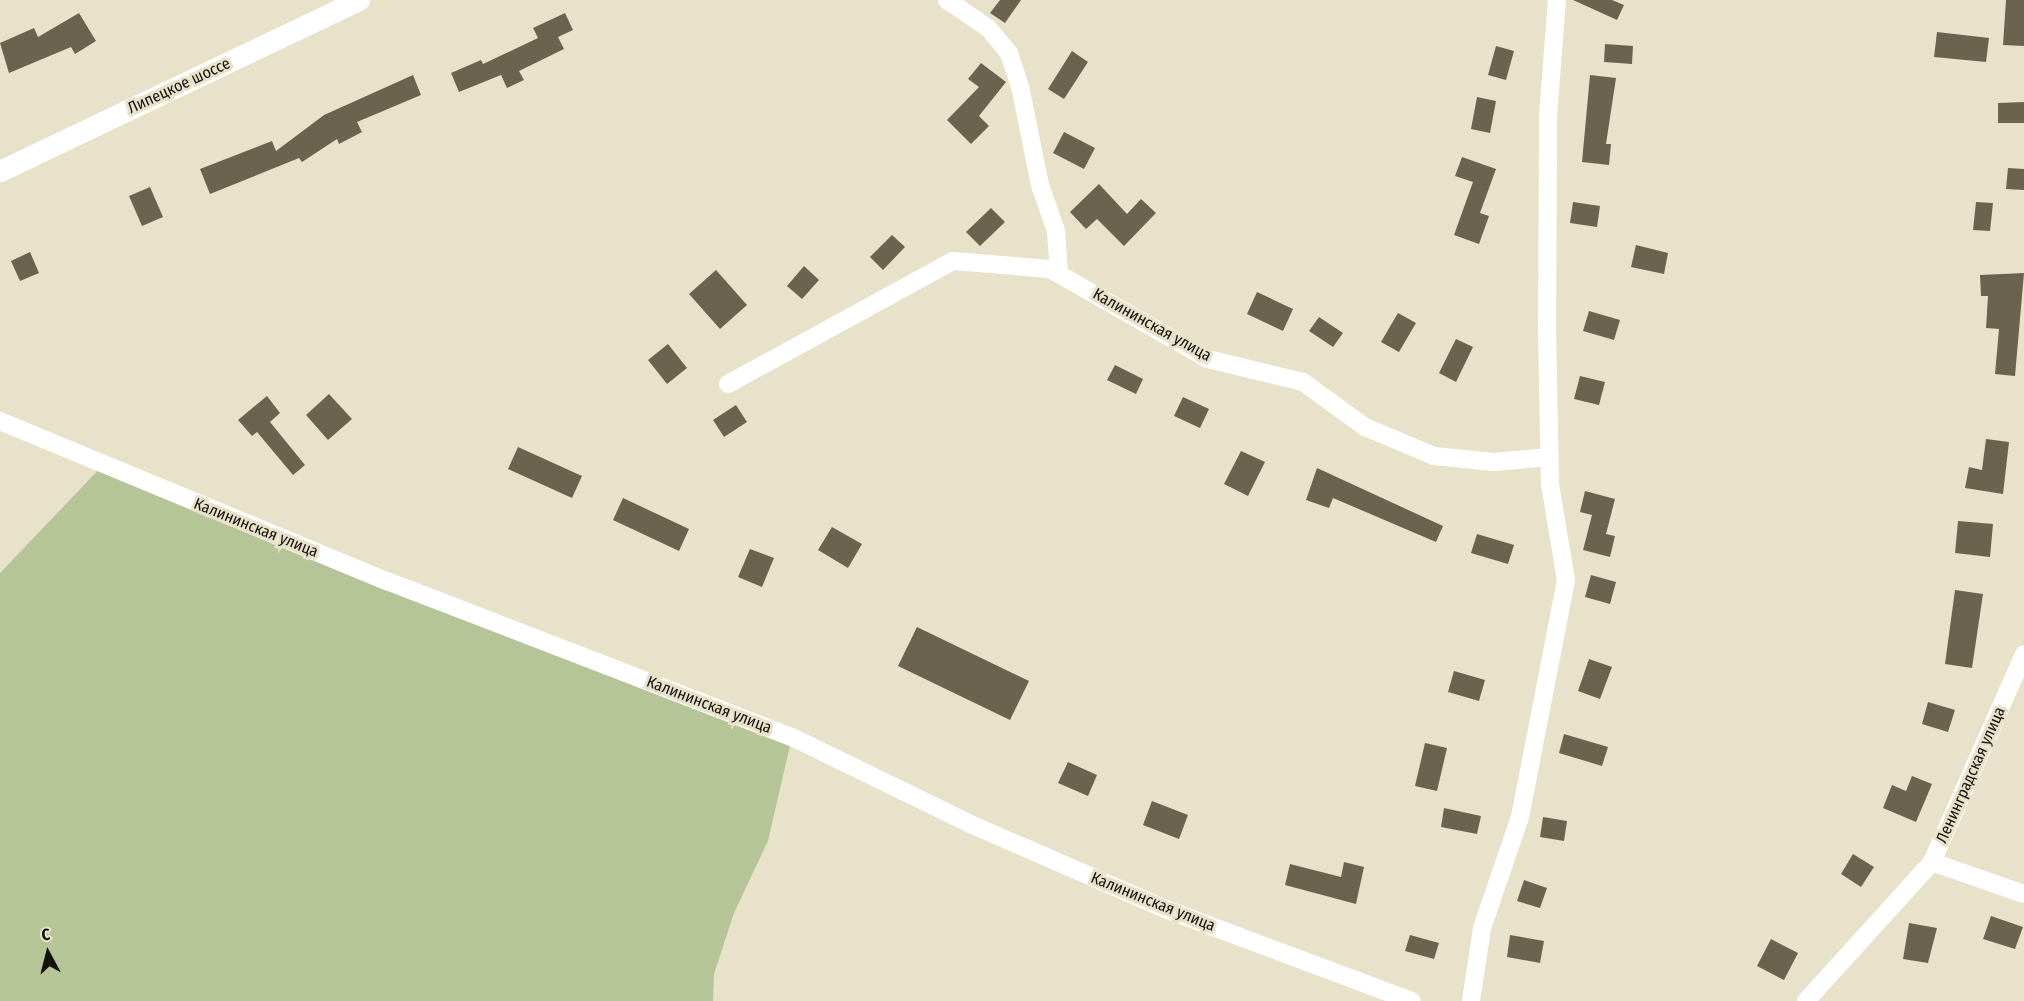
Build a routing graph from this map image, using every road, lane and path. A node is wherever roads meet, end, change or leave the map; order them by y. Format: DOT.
graph roads {
  1 [pos="359,0"];
  2 [pos="947,0"];
  3 [pos="1557,0"];
  4 [pos="0,171"];
  5 [pos="1059,274"];
  6 [pos="728,384"];
  7 [pos="0,421"];
  8 [pos="1550,457"];
  9 [pos="2024,654"];
  10 [pos="1932,862"];
  11 [pos="2024,894"];
  12 [pos="1412,1001"];
  13 [pos="1471,1001"];
  14 [pos="1806,1001"];
  1 -- 4 [label="street, Липецкое шоссе"];
  2 -- 5 [label="street"];
  3 -- 8 [label="street"];
  5 -- 6 [label="street, Калининская улица"];
  5 -- 8 [label="street, Калининская улица"];
  7 -- 12 [label="street, Калининская улица"];
  8 -- 13 [label="street"];
  9 -- 10 [label="street, Ленинградская улица"];
  10 -- 11 [label="street, Ленинградская улица"];
  10 -- 14 [label="street, Ленинградская улица"];
}
